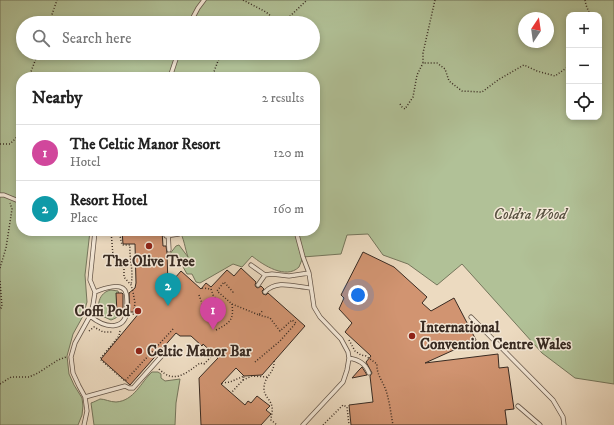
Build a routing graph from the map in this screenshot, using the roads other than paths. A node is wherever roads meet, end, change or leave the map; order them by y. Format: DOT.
graph roads {
  1 [pos="204,0"];
  2 [pos="194,16"];
  3 [pos="176,60"];
  4 [pos="172,72"];
  5 [pos="0,195"];
  6 [pos="16,200"];
  7 [pos="94,236"];
  8 [pos="168,236"];
  9 [pos="297,236"];
  10 [pos="169,250"];
  11 [pos="251,265"];
  12 [pos="309,273"];
  13 [pos="265,274"];
  14 [pos="258,285"];
  15 [pos="311,288"];
  16 [pos="95,292"];
  17 [pos="265,292"];
  18 [pos="90,316"];
  19 [pos="471,317"];
  20 [pos="166,351"];
  21 [pos="349,358"];
  22 [pos="368,373"];
  23 [pos="85,397"];
  24 [pos="518,406"];
  25 [pos="84,425"];
  26 [pos="303,425"];
  27 [pos="540,425"];
  28 [pos="564,425"];
  1 -- 2 [label="lane"];
  3 -- 4 [label="lane"];
  5 -- 6 [label="lane"];
  7 -- 16 [label="lane"];
  8 -- 10 [label="lane"];
  9 -- 12 [label="lane"];
  11 -- 13 [label="lane"];
  12 -- 13 [label="lane"];
  12 -- 15 [label="lane"];
  13 -- 14 [label="lane"];
  15 -- 17 [label="lane"];
  15 -- 21 [label="lane"];
  16 -- 18 [label="lane"];
  16 -- 18 [label="lane"];
  18 -- 23 [label="lane"];
  19 -- 28 [label="lane"];
  20 -- 23 [label="lane"];
  21 -- 22 [label="lane"];
  21 -- 26 [label="lane"];
  23 -- 25 [label="lane"];
  24 -- 27 [label="lane"];
}
